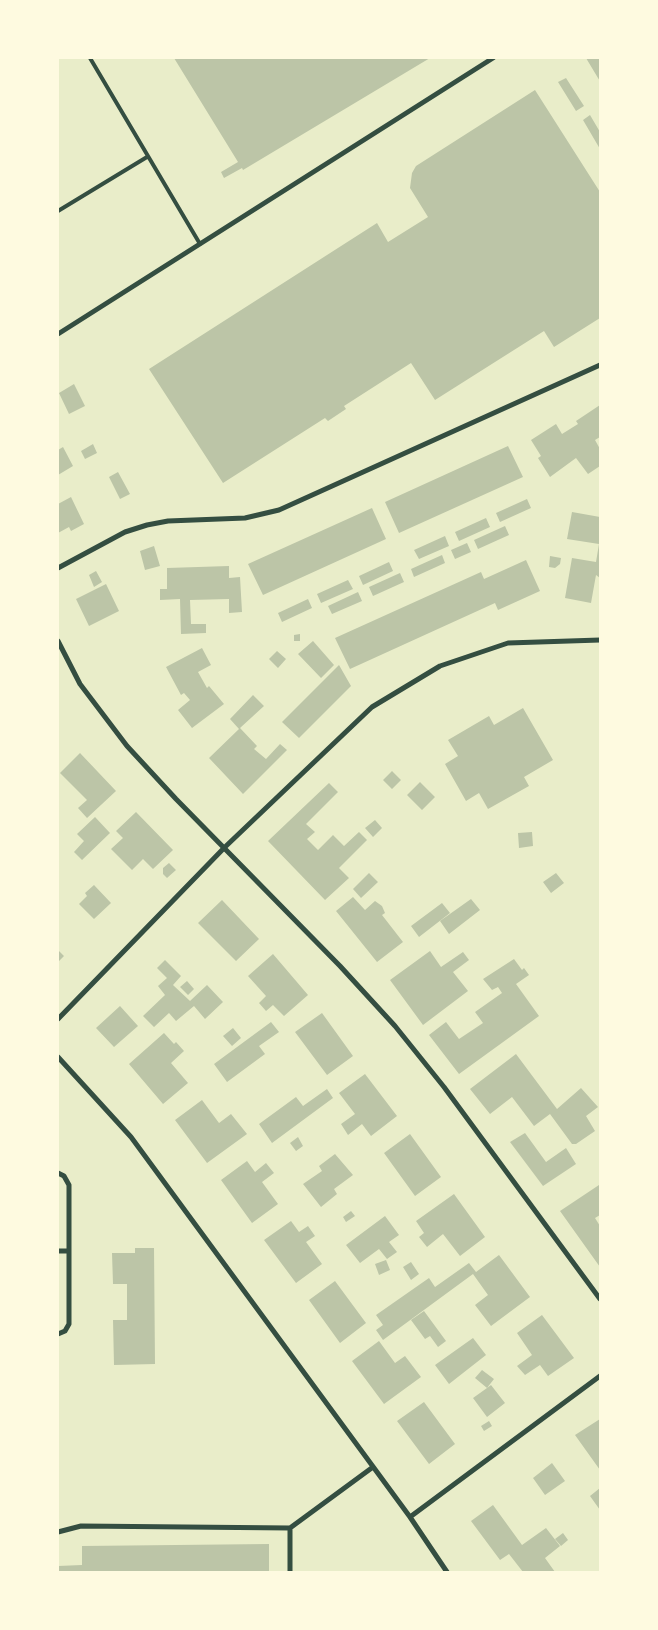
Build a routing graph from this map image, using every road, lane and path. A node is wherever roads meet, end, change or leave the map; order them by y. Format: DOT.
graph roads {
  1 [pos="90,58"];
  2 [pos="493,58"];
  3 [pos="147,157"];
  4 [pos="58,211"];
  5 [pos="200,244"];
  6 [pos="58,334"];
  7 [pos="600,365"];
  8 [pos="58,568"];
  9 [pos="600,640"];
  10 [pos="58,642"];
  11 [pos="225,847"];
  12 [pos="58,1019"];
  13 [pos="58,1057"];
  14 [pos="58,1173"];
  15 [pos="68,1250"];
  16 [pos="58,1251"];
  17 [pos="600,1299"];
  18 [pos="58,1334"];
  19 [pos="600,1376"];
  20 [pos="373,1467"];
  21 [pos="410,1516"];
  22 [pos="290,1528"];
  23 [pos="58,1532"];
  24 [pos="290,1572"];
  25 [pos="447,1572"];
  1 -- 3 [label="lane"];
  2 -- 5 [label="street"];
  3 -- 4 [label="lane"];
  3 -- 5 [label="lane"];
  5 -- 6 [label="street"];
  7 -- 8 [label="street"];
  9 -- 11 [label="street"];
  10 -- 11 [label="street"];
  11 -- 12 [label="street"];
  11 -- 17 [label="street"];
  13 -- 20 [label="street"];
  14 -- 15 [label="street"];
  15 -- 16 [label="street"];
  15 -- 18 [label="street"];
  19 -- 21 [label="street"];
  20 -- 21 [label="street"];
  20 -- 22 [label="street"];
  21 -- 25 [label="street"];
  22 -- 23 [label="street"];
  22 -- 24 [label="street"];
}
